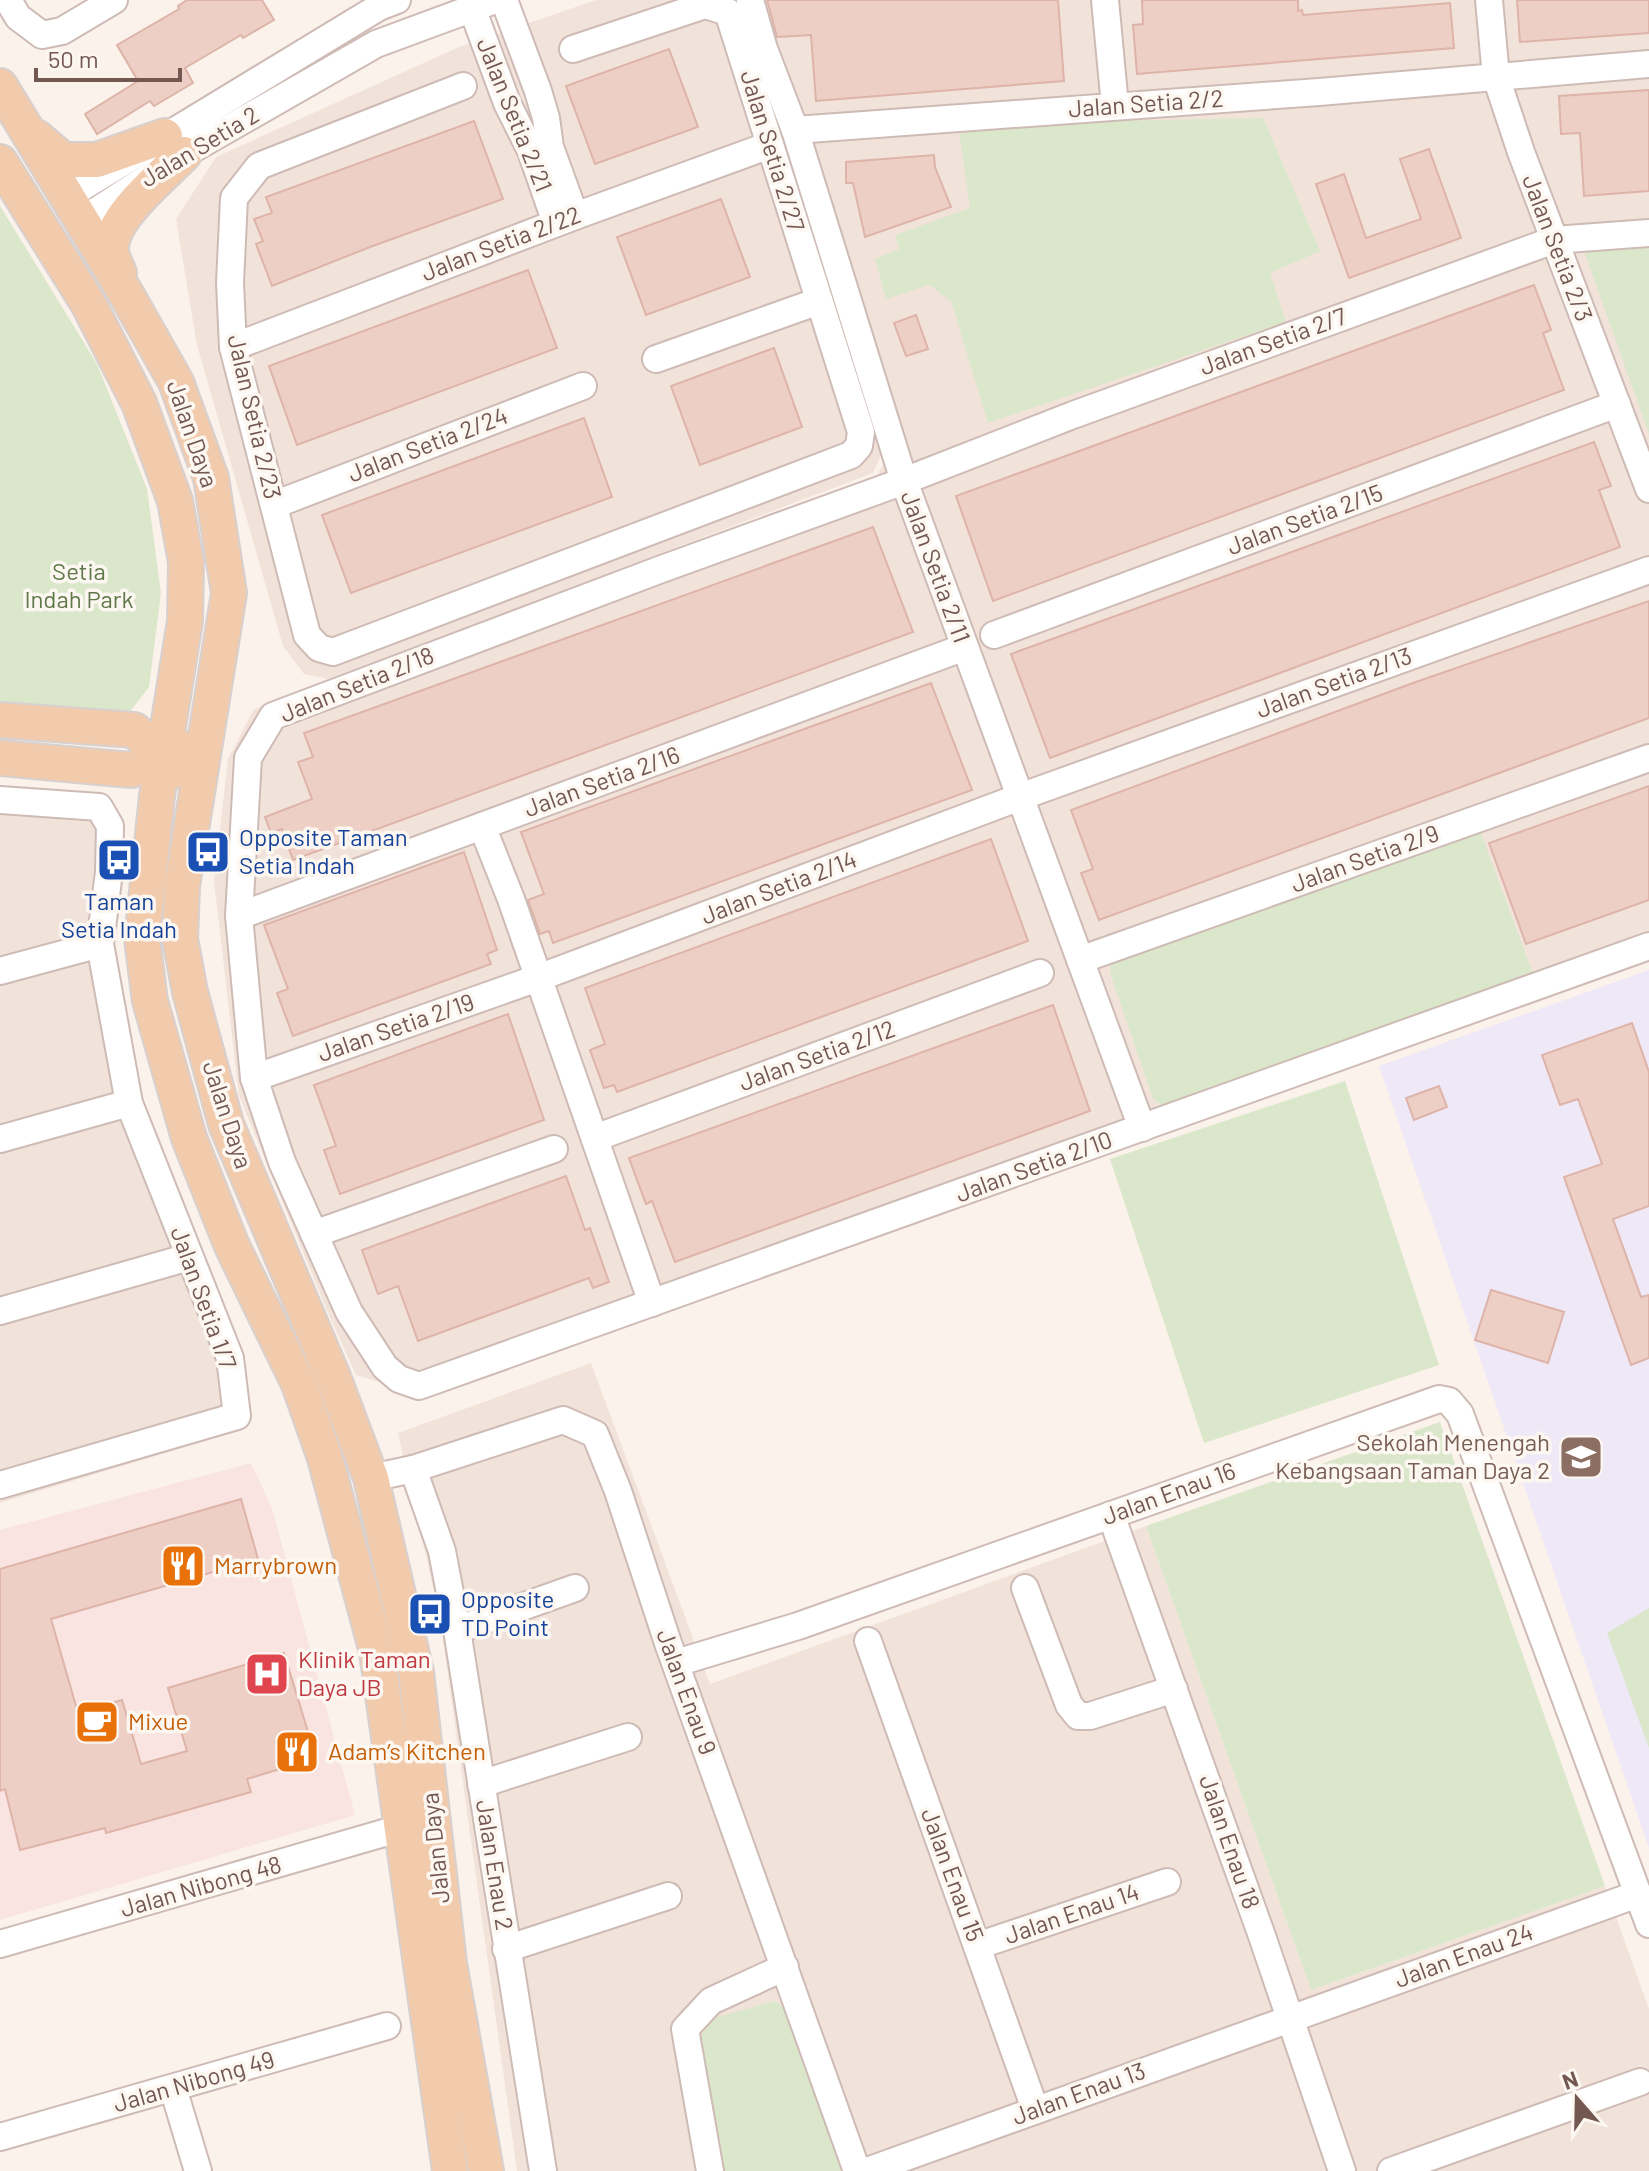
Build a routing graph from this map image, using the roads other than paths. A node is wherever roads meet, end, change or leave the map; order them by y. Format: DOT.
graph roads {
  1 [pos="8,0"];
  2 [pos="114,0"];
  3 [pos="397,0"];
  4 [pos="504,0"];
  5 [pos="750,0"];
  6 [pos="1105,0"];
  7 [pos="1489,0"];
  8 [pos="482,3"];
  9 [pos="573,49"];
  10 [pos="1649,64"];
  11 [pos="530,68"];
  12 [pos="497,77"];
  13 [pos="1496,77"];
  14 [pos="463,86"];
  15 [pos="7,99"];
  16 [pos="1115,106"];
  17 [pos="795,130"];
  18 [pos="175,145"];
  19 [pos="770,145"];
  20 [pos="1,164"];
  21 [pos="68,210"];
  22 [pos="565,219"];
  23 [pos="1649,233"];
  24 [pos="1554,240"];
  25 [pos="125,292"];
  26 [pos="819,301"];
  27 [pos="89,305"];
  28 [pos="233,347"];
  29 [pos="656,359"];
  30 [pos="583,386"];
  31 [pos="1617,404"];
  32 [pos="904,481"];
  33 [pos="1649,489"];
  34 [pos="274,505"];
  35 [pos="1649,570"];
  36 [pos="994,635"];
  37 [pos="965,647"];
  38 [pos="319,648"];
  39 [pos="179,660"];
  40 [pos="218,661"];
  41 [pos="0,720"];
  42 [pos="99,726"];
  43 [pos="163,756"];
  44 [pos="0,758"];
  45 [pos="1649,758"];
  46 [pos="96,765"];
  47 [pos="1020,797"];
  48 [pos="0,800"];
  49 [pos="482,826"];
  50 [pos="153,842"];
  51 [pos="182,886"];
  52 [pos="239,916"];
  53 [pos="100,944"];
  54 [pos="1649,946"];
  55 [pos="1080,960"];
  56 [pos="0,971"];
  57 [pos="1040,973"];
  58 [pos="538,978"];
  59 [pos="254,1078"];
  60 [pos="129,1103"];
  61 [pos="1142,1128"];
  62 [pos="595,1138"];
  63 [pos="0,1139"];
  64 [pos="554,1149"];
  65 [pos="314,1234"];
  66 [pos="189,1257"];
  67 [pos="652,1303"];
  68 [pos="0,1311"];
  69 [pos="419,1386"];
  70 [pos="413,1469"];
  71 [pos="371,1478"];
  72 [pos="0,1485"];
  73 [pos="1111,1515"];
  74 [pos="575,1588"];
  75 [pos="1025,1588"];
  76 [pos="457,1630"];
  77 [pos="868,1641"];
  78 [pos="676,1663"];
  79 [pos="1174,1689"];
  80 [pos="628,1737"];
  81 [pos="481,1784"];
  82 [pos="401,1828"];
  83 [pos="1167,1882"];
  84 [pos="1638,1894"];
  85 [pos="668,1896"];
  86 [pos="1649,1924"];
  87 [pos="0,1944"];
  88 [pos="977,1946"];
  89 [pos="506,1949"];
  90 [pos="785,1967"];
  91 [pos="1290,2017"];
  92 [pos="387,2026"];
  93 [pos="1640,2082"];
  94 [pos="173,2088"];
  95 [pos="1035,2109"];
  96 [pos="0,2137"];
  97 [pos="198,2171"];
  98 [pos="450,2171"];
  99 [pos="486,2171"];
  100 [pos="543,2171"];
  101 [pos="710,2171"];
  102 [pos="857,2171"];
  103 [pos="867,2171"];
  104 [pos="1342,2171"];
  105 [pos="1391,2171"];
  1 -- 2 [label="street"];
  3 -- 18 [label="street, Jalan Setia 2"];
  4 -- 11 [label="street, Jalan Setia 2/21"];
  5 -- 17 [label="street, Jalan Setia 2/11"];
  6 -- 16 [label="street"];
  7 -- 13 [label="street, Jalan Setia 2/3"];
  8 -- 12 [label="street, Jalan Setia 2/21"];
  8 -- 18 [label="street, Jalan Setia 2"];
  9 -- 19 [label="street, Jalan Setia 2/27"];
  10 -- 13 [label="street, Jalan Setia 2/2"];
  11 -- 12 [label="street"];
  11 -- 22 [label="street, Jalan Setia 2/21"];
  12 -- 22 [label="street, Jalan Setia 2/21"];
  13 -- 16 [label="street, Jalan Setia 2/2"];
  13 -- 24 [label="street, Jalan Setia 2/3"];
  14 -- 28 [label="street, Jalan Setia 2/23"];
  15 -- 18 [label="main road"];
  15 -- 21 [label="main road, Jalan Daya"];
  16 -- 17 [label="street, Jalan Setia 2/2"];
  17 -- 32 [label="street, Jalan Setia 2/11"];
  18 -- 21 [label="street, Jalan Setia 2"];
  18 -- 25 [label="main road"];
  19 -- 22 [label="street, Jalan Setia 2/22"];
  19 -- 26 [label="street, Jalan Setia 2/27"];
  20 -- 21 [label="main road"];
  20 -- 27 [label="main road, Jalan Daya"];
  21 -- 25 [label="main road, Jalan Daya"];
  21 -- 27 [label="main road"];
  22 -- 28 [label="street, Jalan Setia 2/22"];
  23 -- 24 [label="street, Jalan Setia 2/7"];
  24 -- 31 [label="street, Jalan Setia 2/3"];
  24 -- 32 [label="street, Jalan Setia 2/7"];
  25 -- 40 [label="main road, Jalan Daya"];
  26 -- 29 [label="street"];
  26 -- 38 [label="street, Jalan Setia 2/27"];
  27 -- 39 [label="main road, Jalan Daya"];
  28 -- 34 [label="street, Jalan Setia 2/23"];
  30 -- 34 [label="street, Jalan Setia 2/24"];
  31 -- 33 [label="street, Jalan Setia 2/3"];
  31 -- 36 [label="street, Jalan Setia 2/15"];
  32 -- 37 [label="street, Jalan Setia 2/11"];
  32 -- 52 [label="street, Jalan Setia 2/18"];
  34 -- 38 [label="street, Jalan Setia 2/23"];
  35 -- 47 [label="street, Jalan Setia 2/13"];
  37 -- 47 [label="street, Jalan Setia 2/11"];
  37 -- 49 [label="street, Jalan Setia 2/16"];
  39 -- 42 [label="main road"];
  39 -- 43 [label="main road, Jalan Daya"];
  40 -- 43 [label="main road"];
  40 -- 51 [label="main road, Jalan Daya"];
  41 -- 42 [label="main road"];
  42 -- 43 [label="main road"];
  43 -- 46 [label="main road"];
  43 -- 50 [label="main road, Jalan Daya"];
  43 -- 51 [label="main road"];
  44 -- 46 [label="main road"];
  45 -- 55 [label="street, Jalan Setia 2/9"];
  46 -- 50 [label="main road"];
  47 -- 55 [label="street, Jalan Setia 2/11"];
  47 -- 58 [label="street, Jalan Setia 2/14"];
  48 -- 53 [label="street, Jalan Setia 1/7"];
  49 -- 52 [label="street, Jalan Setia 2/16"];
  49 -- 58 [label="street"];
  50 -- 82 [label="main road, Jalan Daya"];
  51 -- 71 [label="main road, Jalan Daya"];
  52 -- 59 [label="street, Jalan Setia 2/18"];
  53 -- 56 [label="street"];
  53 -- 60 [label="street, Jalan Setia 1/7"];
  54 -- 61 [label="street, Jalan Setia 2/10"];
  55 -- 61 [label="street, Jalan Setia 2/11"];
  57 -- 62 [label="street, Jalan Setia 2/12"];
  58 -- 59 [label="street, Jalan Setia 2/19"];
  58 -- 62 [label="street"];
  59 -- 65 [label="street, Jalan Setia 2/18"];
  60 -- 63 [label="street"];
  60 -- 66 [label="street, Jalan Setia 1/7"];
  61 -- 67 [label="street, Jalan Setia 2/10"];
  62 -- 67 [label="street"];
  64 -- 65 [label="street"];
  65 -- 69 [label="street, Jalan Setia 2/18"];
  66 -- 68 [label="street"];
  66 -- 72 [label="street, Jalan Setia 1/7"];
  67 -- 69 [label="street, Jalan Setia 2/10"];
  70 -- 71 [label="street, Jalan Enau 9"];
  70 -- 76 [label="street, Jalan Enau 2"];
  70 -- 78 [label="street, Jalan Enau 9"];
  71 -- 99 [label="main road, Jalan Daya"];
  73 -- 78 [label="street, Jalan Enau 16"];
  73 -- 79 [label="street, Jalan Enau 18"];
  73 -- 84 [label="street, Jalan Enau 16"];
  74 -- 76 [label="street"];
  75 -- 79 [label="street"];
  76 -- 81 [label="street, Jalan Enau 2"];
  77 -- 88 [label="street, Jalan Enau 15"];
  78 -- 90 [label="street, Jalan Enau 9"];
  79 -- 91 [label="street, Jalan Enau 18"];
  80 -- 81 [label="street"];
  81 -- 89 [label="street, Jalan Enau 2"];
  82 -- 87 [label="street, Jalan Nibong 48"];
  82 -- 98 [label="main road, Jalan Daya"];
  83 -- 88 [label="street, Jalan Enau 14"];
  84 -- 86 [label="street, Jalan Enau 16"];
  84 -- 91 [label="street, Jalan Enau 24"];
  85 -- 89 [label="street"];
  88 -- 95 [label="street, Jalan Enau 15"];
  89 -- 100 [label="street, Jalan Enau 2"];
  90 -- 101 [label="street"];
  90 -- 102 [label="street, Jalan Enau 9"];
  91 -- 95 [label="street, Jalan Enau 13"];
  91 -- 104 [label="street, Jalan Enau 18"];
  92 -- 94 [label="street, Jalan Nibong 49"];
  93 -- 105 [label="street"];
  94 -- 96 [label="street, Jalan Nibong 49"];
  94 -- 97 [label="street"];
  95 -- 103 [label="street, Jalan Enau 13"];
}
